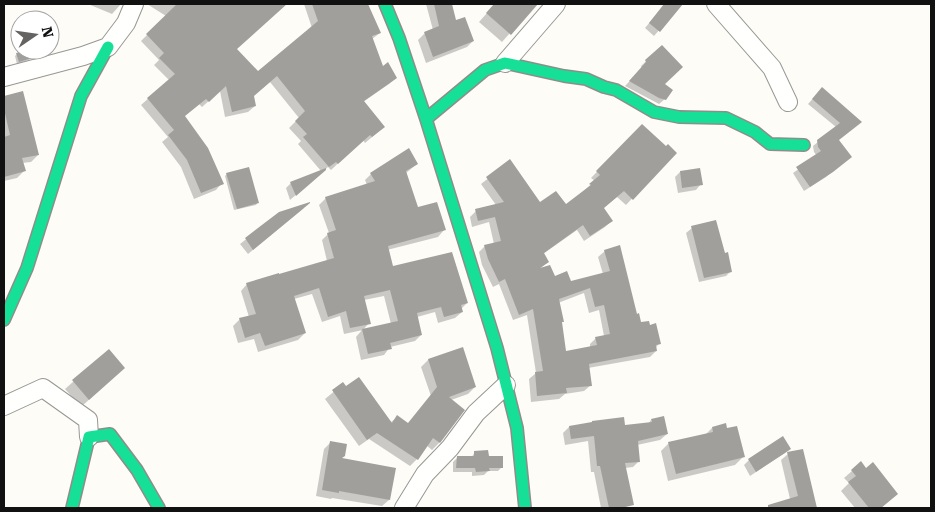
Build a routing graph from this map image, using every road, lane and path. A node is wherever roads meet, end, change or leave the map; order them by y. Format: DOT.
graph roads {
  1 [pos="134,4"];
  2 [pos="384,4"];
  3 [pos="556,4"];
  4 [pos="716,4"];
  5 [pos="108,47"];
  6 [pos="505,63"];
  7 [pos="4,77"];
  8 [pos="788,102"];
  9 [pos="426,119"];
  10 [pos="804,145"];
  11 [pos="4,320"];
  12 [pos="506,385"];
  13 [pos="4,406"];
  14 [pos="89,437"];
  15 [pos="72,508"];
  16 [pos="159,508"];
  17 [pos="404,508"];
  18 [pos="525,508"];
  1 -- 5 [label="street"];
  2 -- 9 [label="street"];
  3 -- 6 [label="street"];
  4 -- 8 [label="street"];
  5 -- 7 [label="street"];
  5 -- 11 [label="street"];
  6 -- 9 [label="street"];
  6 -- 10 [label="street"];
  9 -- 12 [label="street"];
  12 -- 17 [label="street"];
  12 -- 18 [label="street"];
  13 -- 14 [label="street"];
  14 -- 15 [label="street"];
  14 -- 16 [label="street"];
}
